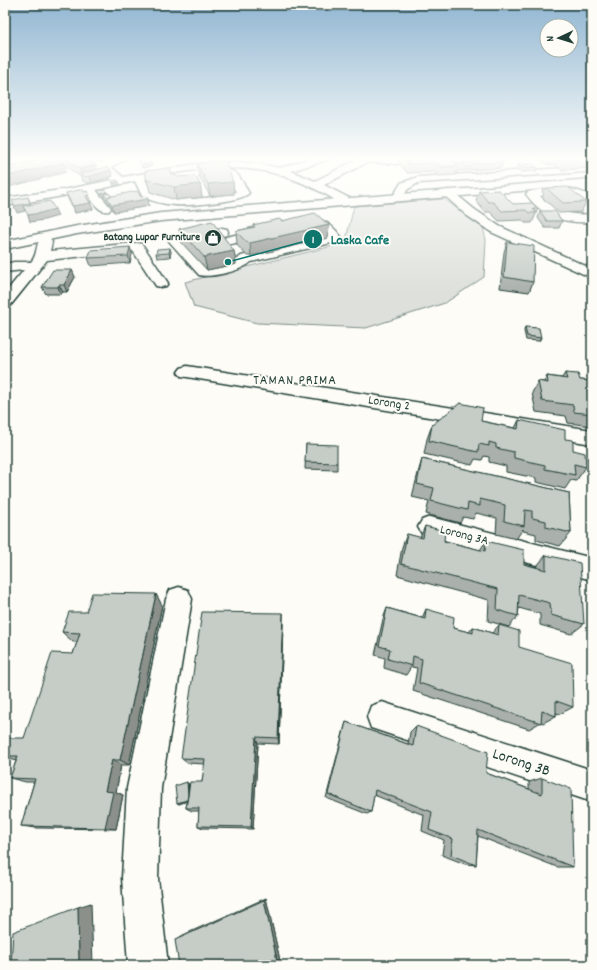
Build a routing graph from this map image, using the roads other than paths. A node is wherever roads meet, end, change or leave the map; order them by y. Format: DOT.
graph roads {
  1 [pos="100,202"];
  2 [pos="332,202"];
  3 [pos="459,202"];
  4 [pos="531,202"];
  5 [pos="541,202"];
  6 [pos="105,208"];
  7 [pos="527,208"];
  8 [pos="592,210"];
  9 [pos="209,213"];
  10 [pos="226,236"];
  11 [pos="45,237"];
  12 [pos="5,245"];
  13 [pos="246,259"];
  14 [pos="39,261"];
  15 [pos="5,268"];
  16 [pos="592,274"];
  17 [pos="161,283"];
  18 [pos="5,303"];
  19 [pos="187,372"];
  20 [pos="592,437"];
  21 [pos="430,527"];
  22 [pos="592,569"];
  23 [pos="179,599"];
  24 [pos="382,718"];
  25 [pos="592,786"];
  26 [pos="148,965"];
  1 -- 6 [label="street"];
  2 -- 9 [label="street"];
  3 -- 16 [label="street"];
  4 -- 7 [label="street"];
  5 -- 8 [label="street"];
  9 -- 10 [label="street"];
  9 -- 11 [label="street"];
  10 -- 13 [label="street"];
  10 -- 13 [label="street"];
  10 -- 13 [label="street"];
  11 -- 12 [label="street"];
  11 -- 14 [label="street"];
  14 -- 15 [label="street"];
  14 -- 17 [label="street"];
  14 -- 18 [label="street"];
  19 -- 20 [label="street, Lorong 2"];
  21 -- 22 [label="street, Lorong 3A"];
  23 -- 26 [label="street"];
  24 -- 25 [label="street, Lorong 3B"];
}
